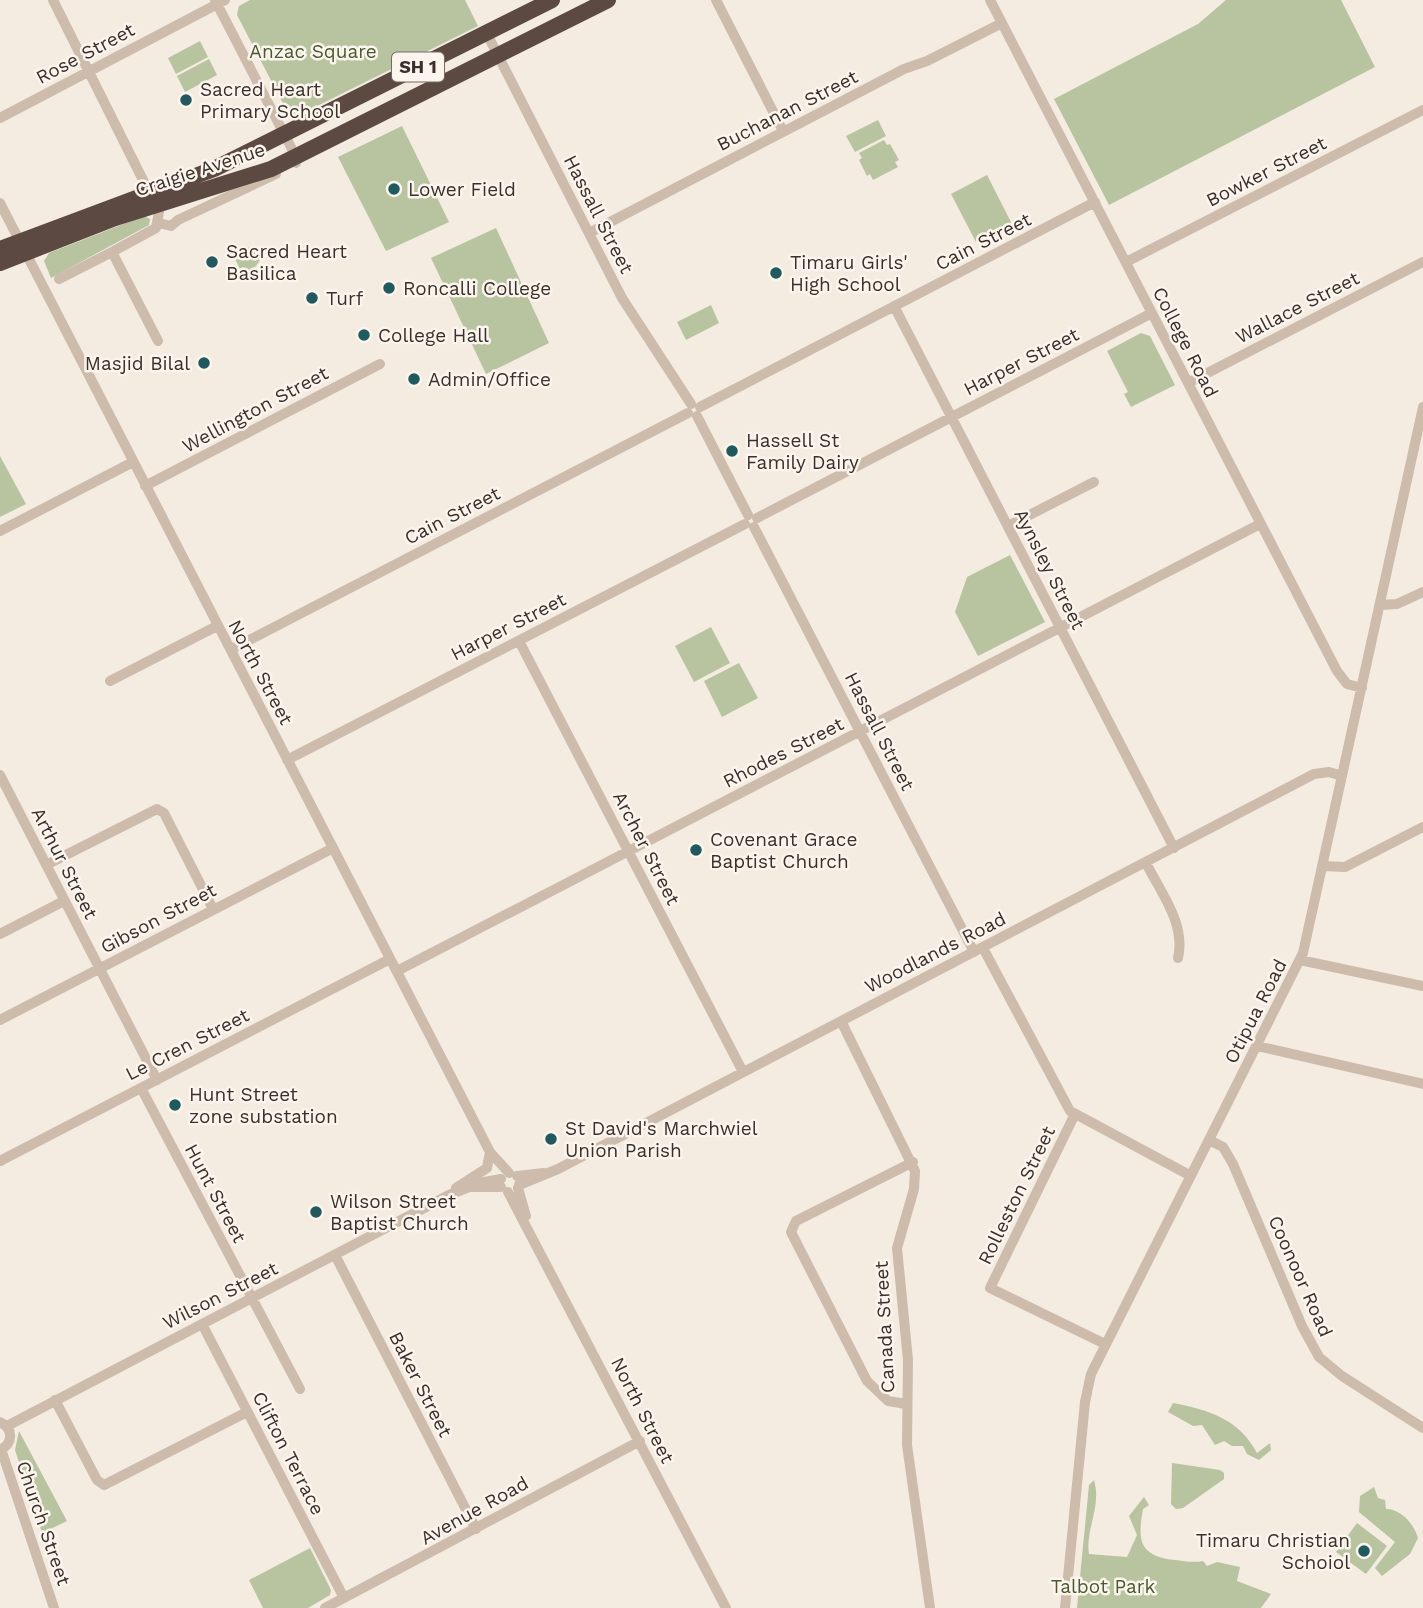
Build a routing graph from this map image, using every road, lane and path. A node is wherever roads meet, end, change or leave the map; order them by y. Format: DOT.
graph roads {
  1 [pos="53,0"];
  2 [pos="552,0"];
  3 [pos="608,0"];
  4 [pos="716,0"];
  5 [pos="990,0"];
  6 [pos="219,1"];
  7 [pos="1002,23"];
  8 [pos="486,32"];
  9 [pos="498,55"];
  10 [pos="89,70"];
  11 [pos="1423,110"];
  12 [pos="0,118"];
  13 [pos="783,131"];
  14 [pos="285,135"];
  15 [pos="296,157"];
  16 [pos="154,199"];
  17 [pos="1095,202"];
  18 [pos="0,203"];
  19 [pos="159,223"];
  20 [pos="589,233"];
  21 [pos="23,247"];
  22 [pos="0,249"];
  23 [pos="112,252"];
  24 [pos="1126,262"];
  25 [pos="1423,262"];
  26 [pos="0,263"];
  27 [pos="59,279"];
  28 [pos="894,306"];
  29 [pos="1152,313"];
  30 [pos="158,341"];
  31 [pos="380,364"];
  32 [pos="1188,383"];
  33 [pos="1423,407"];
  34 [pos="694,410"];
  35 [pos="952,417"];
  36 [pos="133,462"];
  37 [pos="1094,482"];
  38 [pos="145,486"];
  39 [pos="751,521"];
  40 [pos="1260,524"];
  41 [pos="1008,526"];
  42 [pos="0,531"];
  43 [pos="1423,592"];
  44 [pos="1380,605"];
  45 [pos="217,626"];
  46 [pos="1061,628"];
  47 [pos="519,640"];
  48 [pos="232,649"];
  49 [pos="110,681"];
  50 [pos="1362,688"];
  51 [pos="860,732"];
  52 [pos="287,760"];
  53 [pos="0,775"];
  54 [pos="1342,776"];
  55 [pos="1423,827"];
  56 [pos="333,848"];
  57 [pos="1174,848"];
  58 [pos="629,851"];
  59 [pos="1146,863"];
  60 [pos="46,865"];
  61 [pos="1323,866"];
  62 [pos="64,901"];
  63 [pos="213,909"];
  64 [pos="0,934"];
  65 [pos="978,950"];
  66 [pos="390,958"];
  67 [pos="1178,958"];
  68 [pos="1300,960"];
  69 [pos="100,968"];
  70 [pos="397,971"];
  71 [pos="1423,986"];
  72 [pos="0,1020"];
  73 [pos="841,1021"];
  74 [pos="1257,1046"];
  75 [pos="743,1072"];
  76 [pos="157,1080"];
  77 [pos="1423,1084"];
  78 [pos="141,1088"];
  79 [pos="1074,1116"];
  80 [pos="1209,1140"];
  81 [pos="492,1155"];
  82 [pos="0,1161"];
  83 [pos="913,1162"];
  84 [pos="1191,1176"];
  85 [pos="509,1183"];
  86 [pos="449,1195"];
  87 [pos="335,1255"];
  88 [pos="251,1298"];
  89 [pos="202,1324"];
  90 [pos="1105,1344"];
  91 [pos="300,1389"];
  92 [pos="55,1400"];
  93 [pos="906,1404"];
  94 [pos="247,1412"];
  95 [pos="4,1424"];
  96 [pos="1423,1429"];
  97 [pos="640,1441"];
  98 [pos="0,1449"];
  99 [pos="476,1529"];
  100 [pos="344,1598"];
  101 [pos="54,1608"];
  102 [pos="325,1608"];
  103 [pos="726,1608"];
  104 [pos="930,1608"];
  105 [pos="1065,1608"];
  1 -- 10 [label="street"];
  2 -- 8 [label="highway, Craigie Avenue / SH 1"];
  3 -- 9 [label="highway, Craigie Avenue / SH 1"];
  4 -- 13 [label="street"];
  5 -- 7 [label="street, College Road"];
  6 -- 10 [label="street, Rose Street"];
  6 -- 14 [label="street"];
  7 -- 13 [label="street, Buchanan Street"];
  7 -- 17 [label="street, College Road"];
  8 -- 9 [label="street, Hassall Street"];
  8 -- 14 [label="highway, Craigie Avenue / SH 1"];
  9 -- 15 [label="highway, Craigie Avenue / SH 1"];
  9 -- 20 [label="street, Hassall Street"];
  10 -- 12 [label="street, Rose Street"];
  10 -- 16 [label="street"];
  11 -- 24 [label="street, Bowker Street"];
  13 -- 20 [label="street, Buchanan Street"];
  14 -- 15 [label="street"];
  14 -- 16 [label="highway, Craigie Avenue / SH 1"];
  15 -- 16 [label="highway, Craigie Avenue / SH 1"];
  15 -- 19 [label="street"];
  16 -- 19 [label="street"];
  16 -- 21 [label="highway, Craigie Avenue / SH 1"];
  17 -- 24 [label="street, College Road"];
  17 -- 28 [label="street, Cain Street"];
  18 -- 21 [label="street, North Street"];
  19 -- 23 [label="street"];
  20 -- 34 [label="street, Hassall Street"];
  21 -- 22 [label="highway, SH 1"];
  21 -- 26 [label="highway, SH 1"];
  21 -- 36 [label="street, North Street"];
  23 -- 27 [label="street"];
  23 -- 30 [label="street"];
  24 -- 29 [label="street, College Road"];
  25 -- 32 [label="street, Wallace Street"];
  28 -- 34 [label="street, Cain Street"];
  28 -- 35 [label="street, Aynsley Street"];
  29 -- 32 [label="street, College Road"];
  29 -- 35 [label="street, Harper Street"];
  31 -- 38 [label="street, Wellington Street"];
  32 -- 40 [label="street, College Road"];
  33 -- 44 [label="street, Otipua Road"];
  34 -- 39 [label="street, Hassall Street"];
  34 -- 48 [label="street, Cain Street"];
  35 -- 39 [label="street, Harper Street"];
  35 -- 41 [label="street, Aynsley Street"];
  36 -- 38 [label="street, North Street"];
  36 -- 42 [label="street"];
  37 -- 41 [label="street"];
  38 -- 45 [label="street, North Street"];
  39 -- 47 [label="street, Harper Street"];
  39 -- 51 [label="street, Hassall Street"];
  40 -- 46 [label="street, Rhodes Street"];
  40 -- 50 [label="street, College Road"];
  41 -- 46 [label="street, Aynsley Street"];
  43 -- 44 [label="street"];
  44 -- 50 [label="street, Otipua Road"];
  45 -- 48 [label="street, North Street"];
  45 -- 49 [label="street"];
  46 -- 51 [label="street, Rhodes Street"];
  46 -- 57 [label="street, Aynsley Street"];
  47 -- 52 [label="street, Harper Street"];
  47 -- 58 [label="street, Archer Street"];
  48 -- 52 [label="street, North Street"];
  50 -- 54 [label="street, Otipua Road"];
  51 -- 58 [label="street, Rhodes Street"];
  51 -- 65 [label="street, Hassall Street"];
  52 -- 56 [label="street, North Street"];
  53 -- 60 [label="street, Arthur Street"];
  54 -- 57 [label="street, Woodlands Road"];
  54 -- 61 [label="street, Otipua Road"];
  55 -- 61 [label="street"];
  56 -- 63 [label="street, Gibson Street"];
  56 -- 66 [label="street, North Street"];
  57 -- 59 [label="street, Woodlands Road"];
  58 -- 70 [label="street, Rhodes Street"];
  58 -- 75 [label="street, Archer Street"];
  59 -- 65 [label="street, Woodlands Road"];
  59 -- 67 [label="street"];
  60 -- 62 [label="street, Arthur Street"];
  60 -- 63 [label="street"];
  61 -- 68 [label="street, Otipua Road"];
  62 -- 64 [label="street"];
  62 -- 69 [label="street, Arthur Street"];
  63 -- 69 [label="street, Gibson Street"];
  65 -- 73 [label="street, Woodlands Road"];
  65 -- 79 [label="street, Hassall Street"];
  66 -- 70 [label="street, North Street"];
  66 -- 76 [label="street, Le Cren Street"];
  68 -- 71 [label="street"];
  68 -- 74 [label="street, Otipua Road"];
  69 -- 72 [label="street, Gibson Street"];
  69 -- 76 [label="street, Arthur Street"];
  70 -- 81 [label="street, North Street"];
  73 -- 75 [label="street, Woodlands Road"];
  73 -- 83 [label="street, Canada Street"];
  74 -- 77 [label="street"];
  74 -- 80 [label="street, Otipua Road"];
  75 -- 85 [label="street, Woodlands Road"];
  76 -- 78 [label="street, Le Cren Street"];
  78 -- 82 [label="street, Le Cren Street"];
  78 -- 88 [label="street, Hunt Street"];
  79 -- 84 [label="street, Hassall Street"];
  79 -- 90 [label="street, Rolleston Street"];
  80 -- 84 [label="street, Otipua Road"];
  80 -- 96 [label="street, Coonoor Road"];
  81 -- 85 [label="street, North Street"];
  81 -- 86 [label="street, Wilson Street"];
  83 -- 93 [label="street, Canada Street"];
  83 -- 93 [label="street"];
  84 -- 90 [label="street, Otipua Road"];
  85 -- 86 [label="street, Wilson Street"];
  85 -- 97 [label="street, North Street"];
  86 -- 87 [label="street, Wilson Street"];
  87 -- 88 [label="street, Wilson Street"];
  87 -- 99 [label="street, Baker Street"];
  88 -- 89 [label="street, Wilson Street"];
  88 -- 91 [label="street, Hunt Street"];
  89 -- 92 [label="street, Wilson Street"];
  89 -- 94 [label="street, Clifton Terrace"];
  90 -- 105 [label="street, Otipua Road"];
  92 -- 94 [label="street"];
  92 -- 95 [label="street, Wilson Street"];
  93 -- 104 [label="street, Canada Street"];
  94 -- 100 [label="street, Clifton Terrace"];
  95 -- 98 [label="street"];
  97 -- 99 [label="street, Avenue Road"];
  97 -- 103 [label="street, North Street"];
  98 -- 101 [label="street, Church Street"];
  99 -- 100 [label="street, Avenue Road"];
  100 -- 102 [label="street, Avenue Road"];
}
